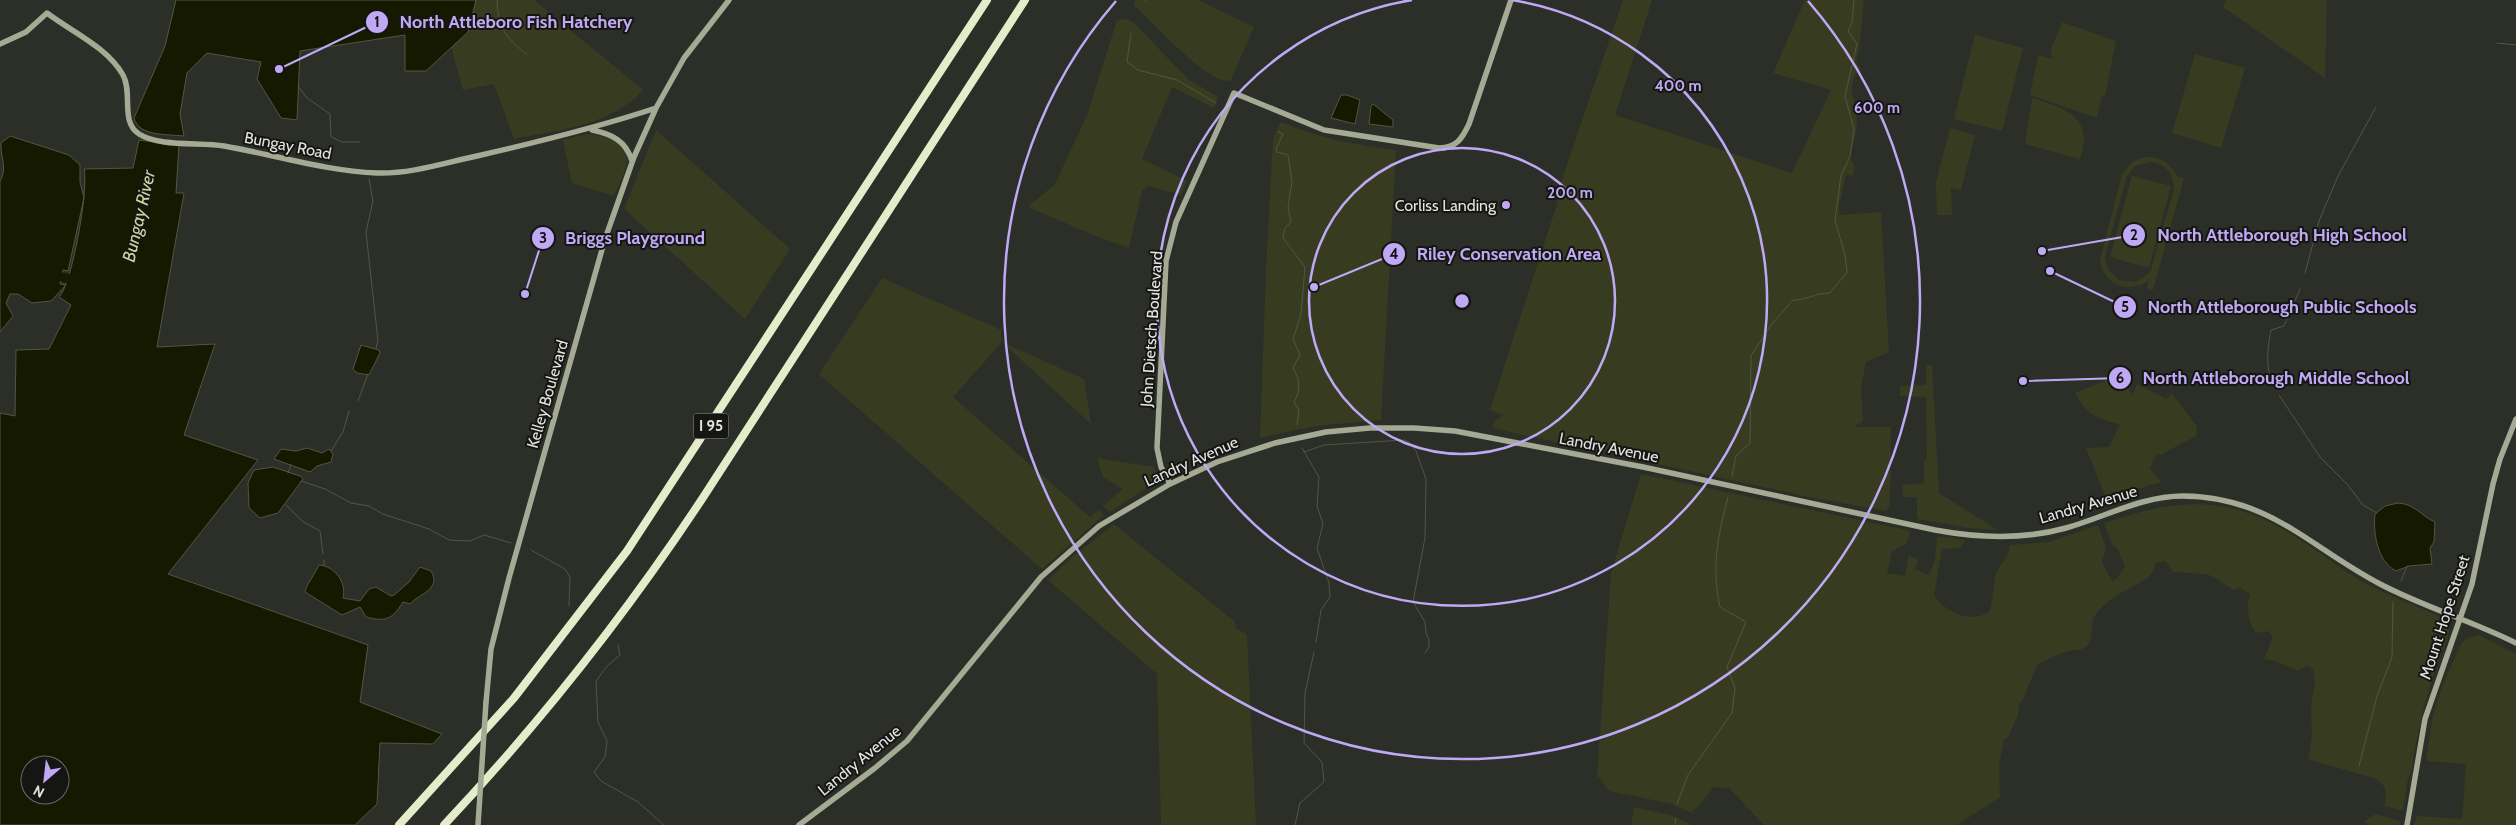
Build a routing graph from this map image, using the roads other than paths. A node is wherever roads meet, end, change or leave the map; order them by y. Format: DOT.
graph roads {
  1 [pos="729,0"];
  2 [pos="987,0"];
  3 [pos="1025,0"];
  4 [pos="1512,0"];
  5 [pos="0,44"];
  6 [pos="656,108"];
  7 [pos="590,129"];
  8 [pos="632,161"];
  9 [pos="2516,420"];
  10 [pos="1170,484"];
  11 [pos="2460,618"];
  12 [pos="2516,643"];
  13 [pos="399,825"];
  14 [pos="444,825"];
  15 [pos="478,825"];
  16 [pos="799,825"];
  17 [pos="2407,825"];
  1 -- 6 [label="street, Kelley Boulevard"];
  2 -- 13 [label="highway, I 95"];
  3 -- 14 [label="highway, I 95"];
  4 -- 10 [label="street, John Dietsch Boulevard"];
  5 -- 7 [label="street, Bungay Road"];
  6 -- 7 [label="street, Bungay Road"];
  6 -- 8 [label="street, Kelley Boulevard"];
  7 -- 8 [label="street"];
  8 -- 15 [label="street, Kelley Boulevard, bridge"];
  9 -- 11 [label="street, Mount Hope Street"];
  10 -- 11 [label="street, Landry Avenue"];
  10 -- 16 [label="street, Landry Avenue"];
  11 -- 12 [label="street, Landry Avenue"];
  11 -- 17 [label="street, Mount Hope Street"];
}
